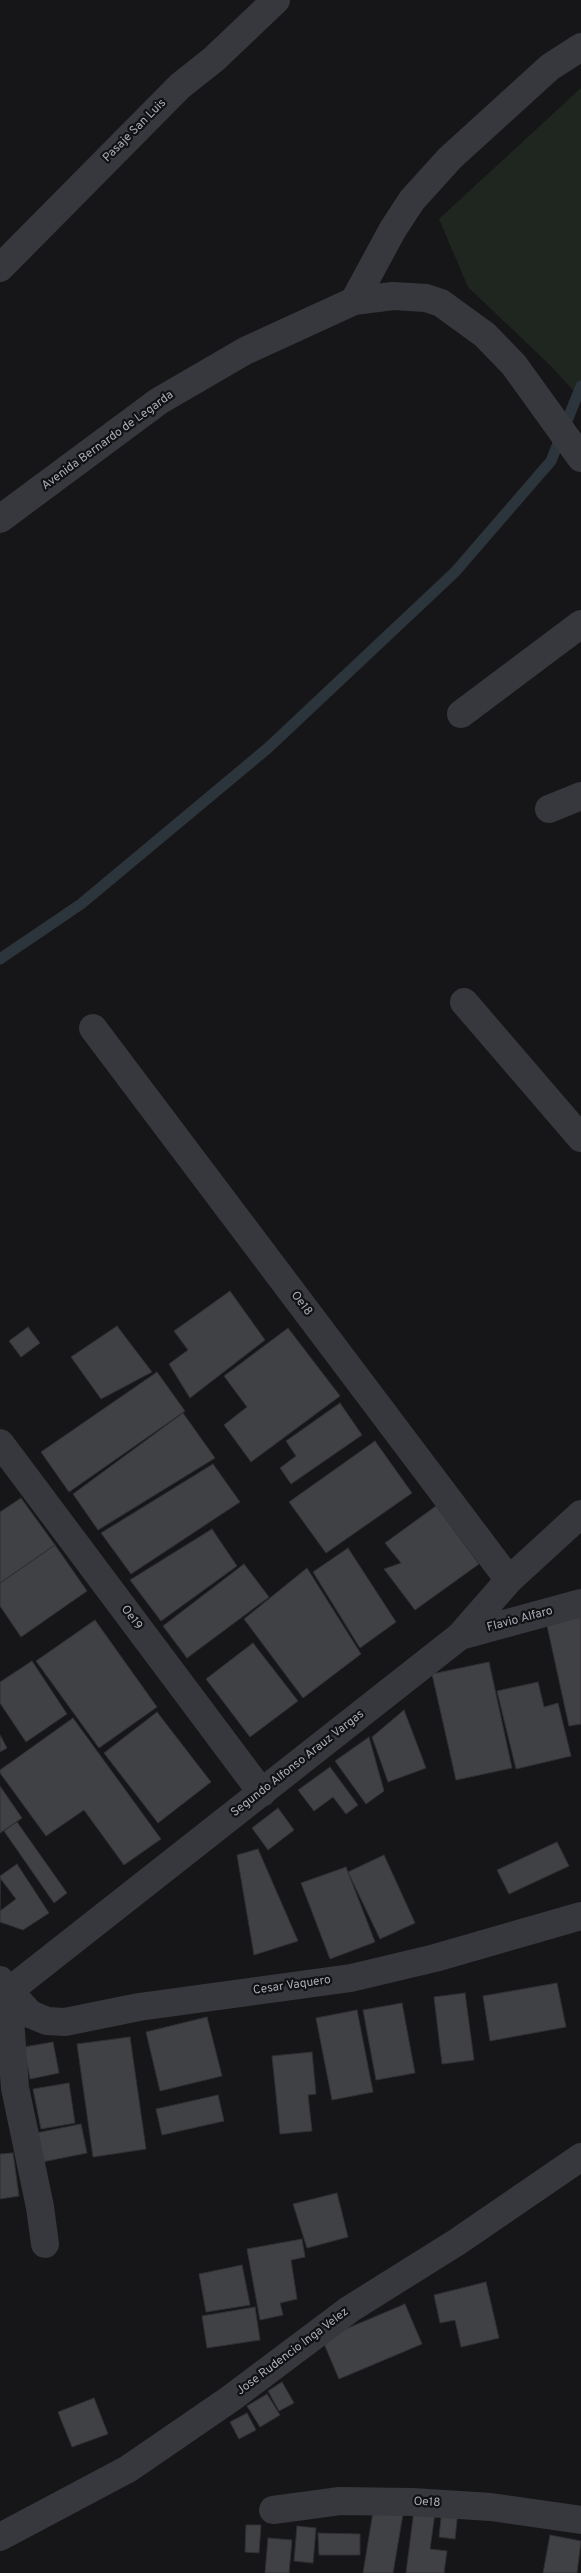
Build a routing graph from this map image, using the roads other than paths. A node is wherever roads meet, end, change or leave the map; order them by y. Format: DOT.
graph roads {
  1 [pos="276,0"];
  2 [pos="581,47"];
  3 [pos="0,268"];
  4 [pos="354,301"];
  5 [pos="581,458"];
  6 [pos="0,519"];
  7 [pos="581,624"];
  8 [pos="461,714"];
  9 [pos="581,796"];
  10 [pos="549,810"];
  11 [pos="464,1002"];
  12 [pos="93,1028"];
  13 [pos="581,1138"];
  14 [pos="0,1444"];
  15 [pos="581,1514"];
  16 [pos="509,1580"];
  17 [pos="581,1603"];
  18 [pos="460,1636"];
  19 [pos="262,1793"];
  20 [pos="581,1916"];
  21 [pos="3,1990"];
  22 [pos="581,2157"];
  23 [pos="45,2244"];
  24 [pos="273,2510"];
  25 [pos="581,2520"];
  26 [pos="0,2537"];
  1 -- 3 [label="street, Pasaje San Luis"];
  2 -- 4 [label="street"];
  4 -- 5 [label="street, Avenida Bernardo de Legarda"];
  4 -- 6 [label="street, Avenida Bernardo de Legarda"];
  7 -- 8 [label="street"];
  9 -- 10 [label="street"];
  11 -- 13 [label="street"];
  12 -- 16 [label="street, Oe18"];
  14 -- 19 [label="street, Oe19"];
  15 -- 16 [label="street, Segundo Alfonso Arauz Vargas"];
  16 -- 18 [label="street, Segundo Alfonso Arauz Vargas"];
  17 -- 18 [label="street, Flavio Alfaro"];
  18 -- 19 [label="street, Segundo Alfonso Arauz Vargas"];
  19 -- 21 [label="street, Segundo Alfonso Arauz Vargas"];
  20 -- 21 [label="street, Cesar Vaquero"];
  21 -- 23 [label="street"];
  22 -- 26 [label="street, Jose Rudencio Inga Velez"];
  24 -- 25 [label="street, Oe18"];
}
